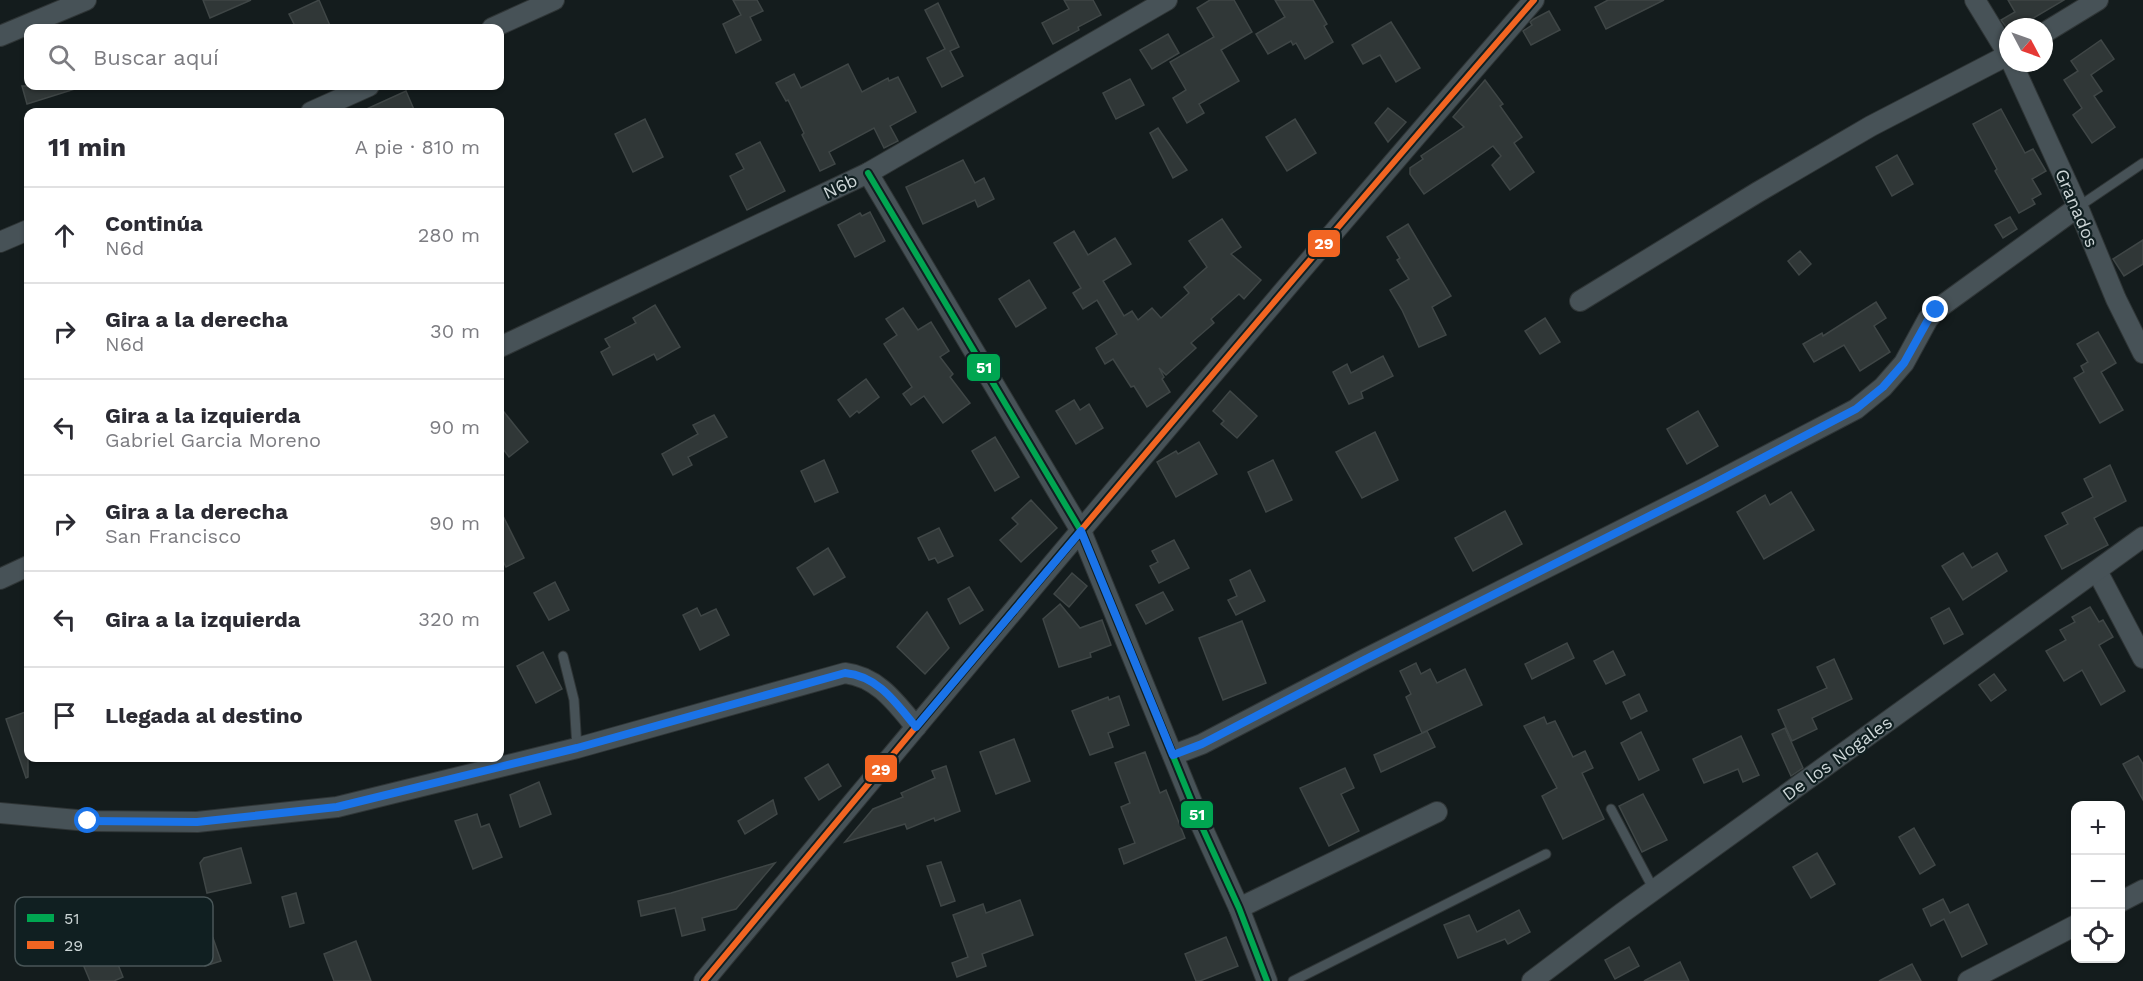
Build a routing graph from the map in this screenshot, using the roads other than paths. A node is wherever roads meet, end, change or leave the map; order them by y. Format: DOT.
graph roads {
  1 [pos="86,0"];
  2 [pos="554,0"];
  3 [pos="1167,0"];
  4 [pos="1534,0"];
  5 [pos="1975,0"];
  6 [pos="2098,0"];
  7 [pos="29,24"];
  8 [pos="501,24"];
  9 [pos="24,26"];
  10 [pos="2053,28"];
  11 [pos="0,36"];
  12 [pos="1999,40"];
  13 [pos="1999,60"];
  14 [pos="2016,72"];
  15 [pos="360,90"];
  16 [pos="320,108"];
  17 [pos="2143,163"];
  18 [pos="868,173"];
  19 [pos="2078,207"];
  20 [pos="24,232"];
  21 [pos="0,242"];
  22 [pos="1581,301"];
  23 [pos="504,346"];
  24 [pos="2143,353"];
  25 [pos="1081,531"];
  26 [pos="2143,537"];
  27 [pos="24,568"];
  28 [pos="2097,571"];
  29 [pos="0,579"];
  30 [pos="563,656"];
  31 [pos="2143,658"];
  32 [pos="916,727"];
  33 [pos="577,748"];
  34 [pos="1173,755"];
  35 [pos="1611,809"];
  36 [pos="1437,812"];
  37 [pos="0,813"];
  38 [pos="1546,854"];
  39 [pos="1654,890"];
  40 [pos="2143,890"];
  41 [pos="2125,900"];
  42 [pos="1239,908"];
  43 [pos="2071,928"];
  44 [pos="704,981"];
  45 [pos="1266,981"];
  46 [pos="1293,981"];
  47 [pos="1532,981"];
  48 [pos="1968,981"];
  1 -- 7 [label="street"];
  2 -- 8 [label="street"];
  3 -- 18 [label="street, N6b"];
  4 -- 25 [label="street"];
  5 -- 12 [label="street"];
  6 -- 10 [label="street"];
  9 -- 11 [label="street"];
  13 -- 22 [label="street"];
  14 -- 19 [label="street, Granados"];
  15 -- 16 [label="street"];
  17 -- 19 [label="lane"];
  18 -- 23 [label="street, N6b"];
  18 -- 25 [label="street"];
  19 -- 24 [label="street, Granados"];
  19 -- 34 [label="street"];
  20 -- 21 [label="street"];
  25 -- 32 [label="street"];
  25 -- 34 [label="street"];
  26 -- 28 [label="street, De los Nogales"];
  27 -- 29 [label="street"];
  28 -- 31 [label="street"];
  28 -- 39 [label="street, De los Nogales"];
  30 -- 33 [label="lane"];
  32 -- 33 [label="street"];
  32 -- 44 [label="street"];
  33 -- 37 [label="street"];
  34 -- 42 [label="street"];
  35 -- 39 [label="lane"];
  36 -- 42 [label="street"];
  38 -- 46 [label="lane"];
  39 -- 47 [label="street, De los Nogales"];
  40 -- 41 [label="street"];
  42 -- 45 [label="street"];
  43 -- 48 [label="street"];
}
